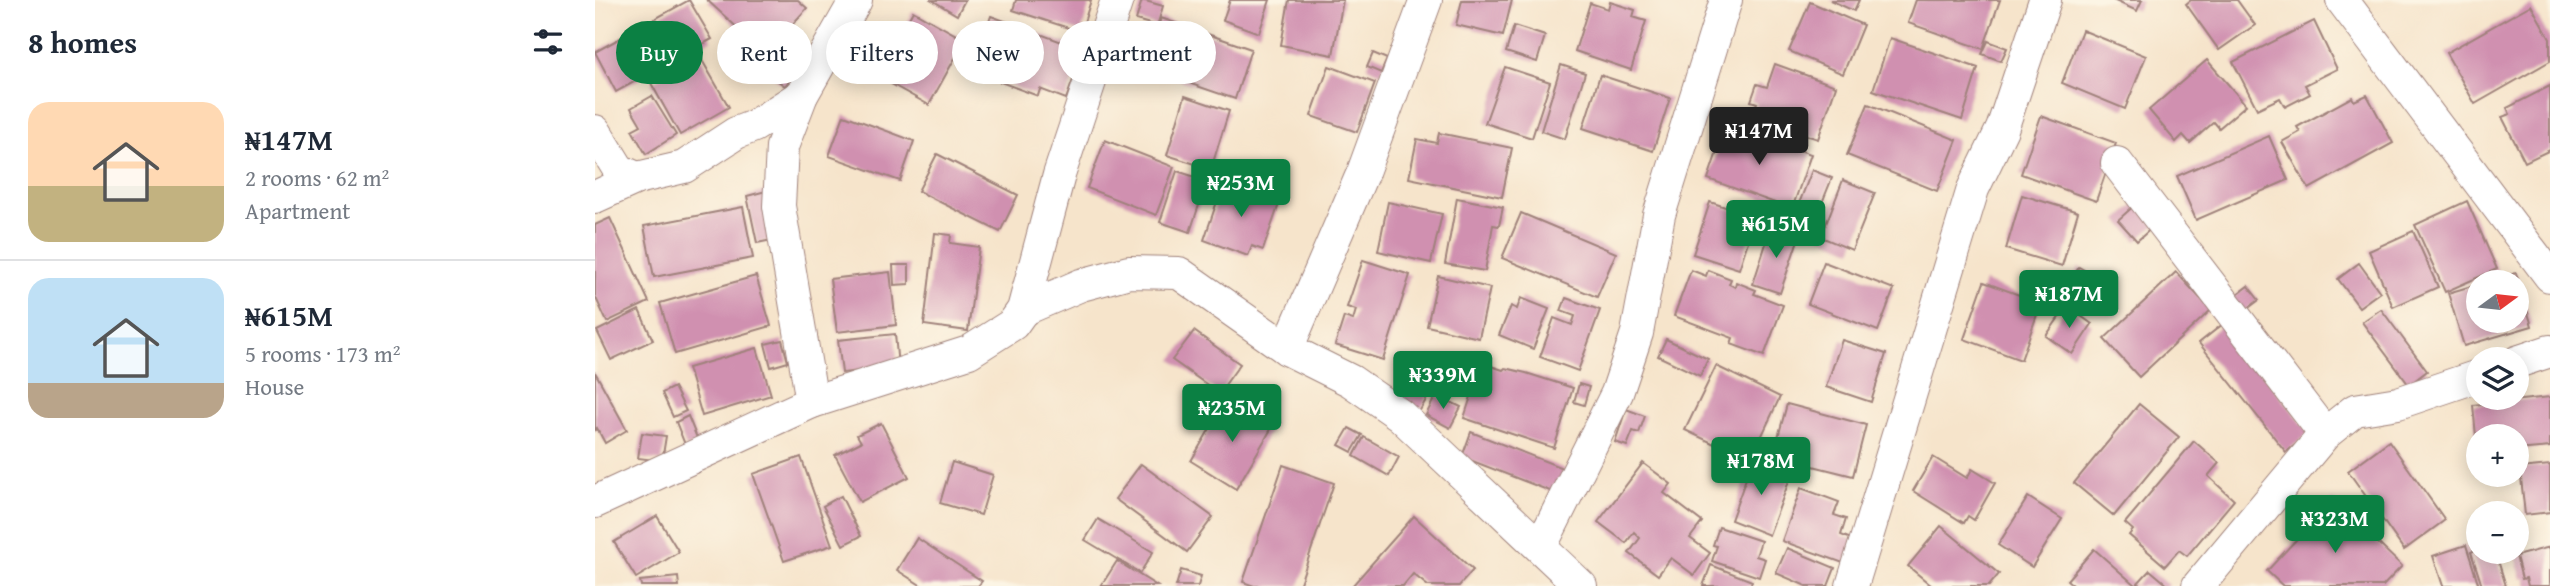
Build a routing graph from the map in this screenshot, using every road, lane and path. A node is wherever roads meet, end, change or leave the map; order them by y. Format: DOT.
graph roads {
  1 [pos="856,0"];
  2 [pos="1117,0"];
  3 [pos="1426,0"];
  4 [pos="1726,0"];
  5 [pos="2045,0"];
  6 [pos="2342,0"];
  7 [pos="802,95"];
  8 [pos="754,126"];
  9 [pos="595,131"];
  10 [pos="782,147"];
  11 [pos="2117,163"];
  12 [pos="637,178"];
  13 [pos="595,197"];
  14 [pos="2550,276"];
  15 [pos="1023,310"];
  16 [pos="1287,349"];
  17 [pos="2550,351"];
  18 [pos="2529,358"];
  19 [pos="2466,380"];
  20 [pos="812,402"];
  21 [pos="2325,434"];
  22 [pos="595,502"];
  23 [pos="1541,546"];
  24 [pos="1581,586"];
  25 [pos="1852,586"];
  26 [pos="2198,586"];
  1 -- 7 [label="street"];
  2 -- 15 [label="street"];
  3 -- 16 [label="street"];
  4 -- 23 [label="street"];
  5 -- 25 [label="street"];
  6 -- 14 [label="street"];
  7 -- 8 [label="street"];
  7 -- 10 [label="street"];
  8 -- 10 [label="street"];
  8 -- 12 [label="street"];
  9 -- 12 [label="street"];
  10 -- 20 [label="street"];
  11 -- 21 [label="street"];
  12 -- 13 [label="street"];
  15 -- 16 [label="street"];
  15 -- 20 [label="street"];
  16 -- 23 [label="street"];
  17 -- 18 [label="street"];
  19 -- 21 [label="street"];
  20 -- 22 [label="street"];
  21 -- 26 [label="street"];
  23 -- 24 [label="street"];
}
